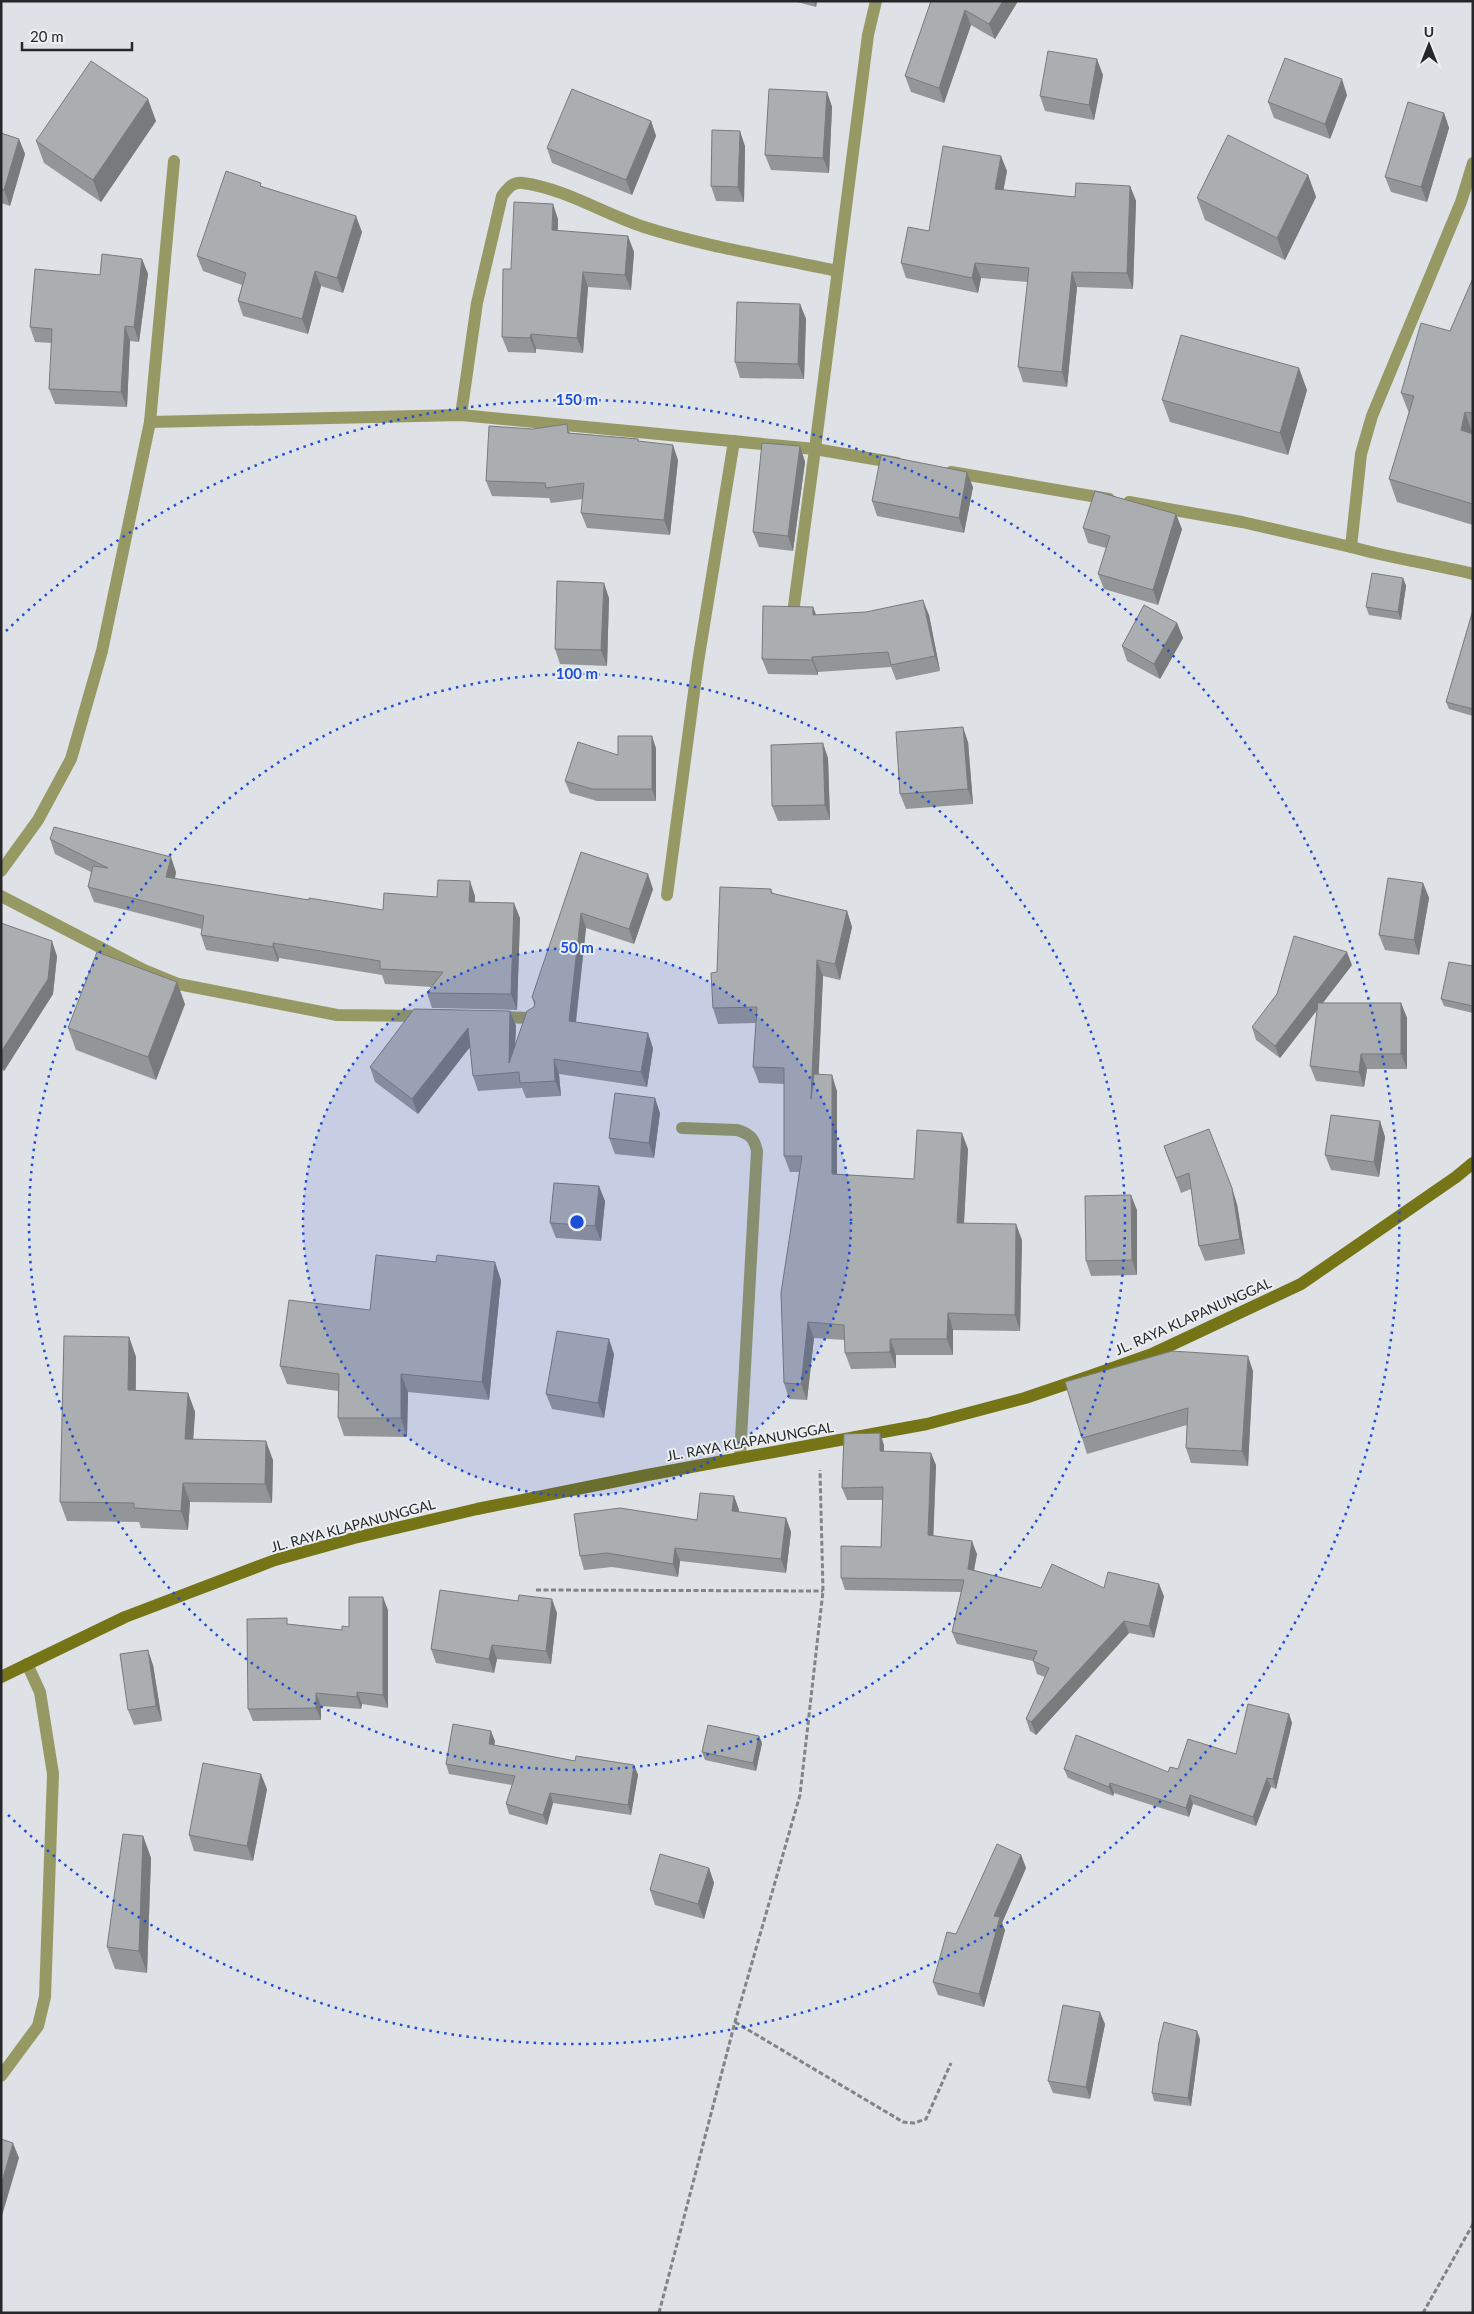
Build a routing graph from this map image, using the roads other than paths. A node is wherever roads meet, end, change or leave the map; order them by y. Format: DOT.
graph roads {
  1 [pos="876,1"];
  2 [pos="174,161"];
  3 [pos="1473,163"];
  4 [pos="837,271"];
  5 [pos="461,415"];
  6 [pos="150,422"];
  7 [pos="734,441"];
  8 [pos="815,448"];
  9 [pos="912,465"];
  10 [pos="941,470"];
  11 [pos="1351,547"];
  12 [pos="1473,574"];
  13 [pos="793,613"];
  14 [pos="1,871"];
  15 [pos="667,895"];
  16 [pos="1,896"];
  17 [pos="434,1016"];
  18 [pos="483,1017"];
  19 [pos="532,1018"];
  20 [pos="682,1128"];
  21 [pos="1473,1163"];
  22 [pos="740,1457"];
  23 [pos="27,1664"];
  24 [pos="1,1678"];
  25 [pos="1,2076"];
  1 -- 4 [label="street"];
  2 -- 6 [label="street"];
  3 -- 11 [label="street"];
  4 -- 5 [label="street"];
  4 -- 8 [label="street"];
  5 -- 6 [label="street"];
  5 -- 7 [label="street"];
  6 -- 14 [label="street"];
  7 -- 8 [label="street"];
  7 -- 15 [label="street"];
  8 -- 9 [label="street"];
  8 -- 13 [label="street"];
  10 -- 11 [label="street"];
  11 -- 12 [label="street"];
  16 -- 17 [label="street"];
  18 -- 19 [label="street"];
  20 -- 22 [label="street"];
  21 -- 22 [label="street, JL. RAYA KLAPANUNGGAL"];
  22 -- 23 [label="street, JL. RAYA KLAPANUNGGAL"];
  23 -- 24 [label="street, JL. RAYA KLAPANUNGGAL"];
  23 -- 25 [label="street"];
}
